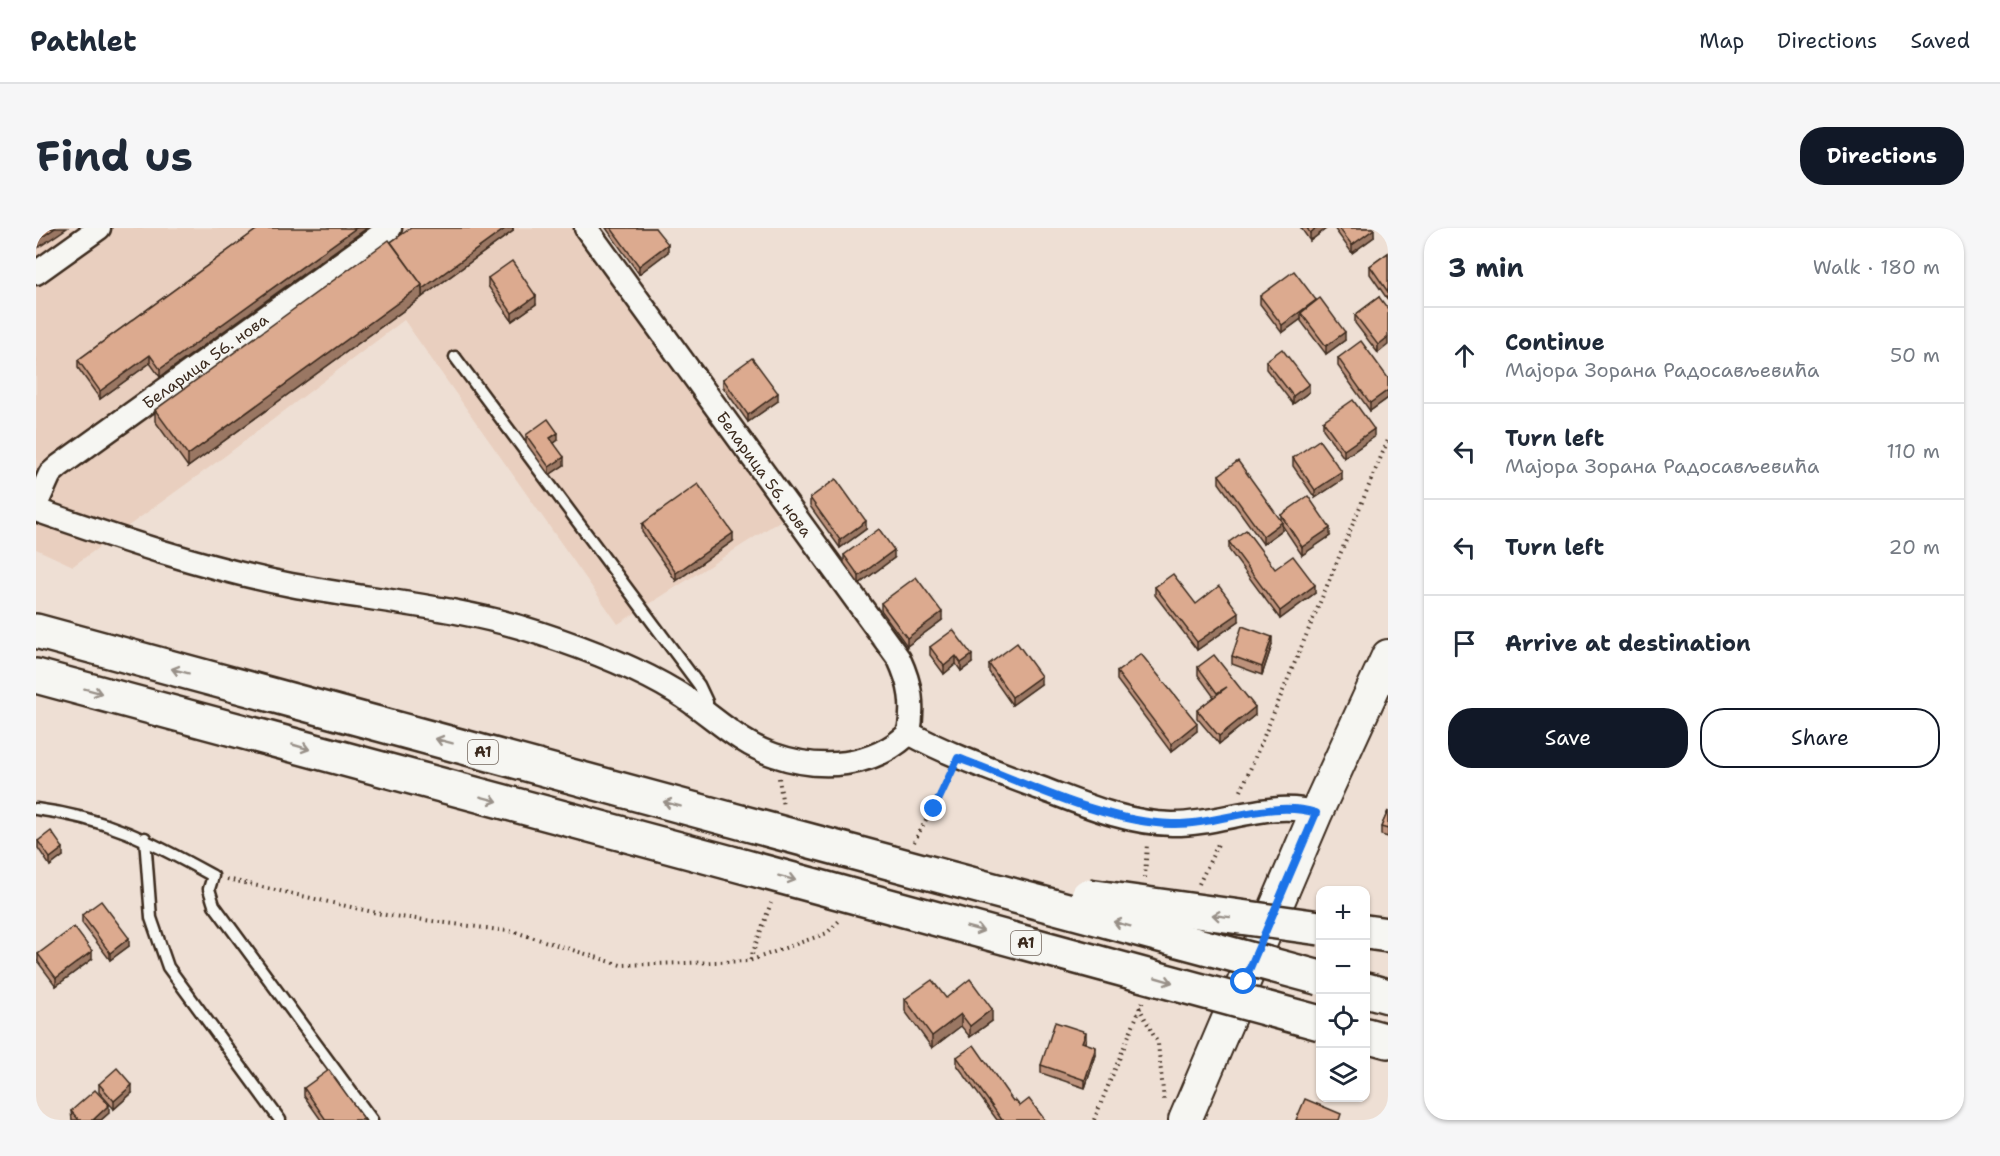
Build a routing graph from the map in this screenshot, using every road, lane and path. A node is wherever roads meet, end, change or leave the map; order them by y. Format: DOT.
graph roads {
  1 [pos="99,228"];
  2 [pos="390,228"];
  3 [pos="586,228"];
  4 [pos="36,273"];
  5 [pos="454,357"];
  6 [pos="1388,440"];
  7 [pos="36,505"];
  8 [pos="36,510"];
  9 [pos="36,631"];
  10 [pos="1388,656"];
  11 [pos="36,676"];
  12 [pos="707,712"];
  13 [pos="909,733"];
  14 [pos="958,758"];
  15 [pos="36,809"];
  16 [pos="1316,813"];
  17 [pos="1230,819"];
  18 [pos="145,838"];
  19 [pos="907,856"];
  20 [pos="213,876"];
  21 [pos="1316,928"];
  22 [pos="1370,932"];
  23 [pos="827,933"];
  24 [pos="1388,934"];
  25 [pos="1316,977"];
  26 [pos="1370,991"];
  27 [pos="1388,996"];
  28 [pos="1316,1022"];
  29 [pos="1370,1036"];
  30 [pos="1388,1041"];
  31 [pos="280,1120"];
  32 [pos="372,1120"];
  33 [pos="1185,1120"];
  1 -- 4 [label="street"];
  2 -- 7 [label="street, Беларица 56. нова"];
  3 -- 13 [label="street, Беларица 56. нова"];
  5 -- 12 [label="lane"];
  6 -- 17 [label="path"];
  8 -- 12 [label="street"];
  19 -- 9 [label="highway, A1, one-way, bridge"];
  10 -- 16 [label="main road"];
  11 -- 28 [label="highway, A1, one-way, bridge"];
  12 -- 13 [label="street"];
  13 -- 14 [label="street"];
  14 -- 17 [label="street"];
  14 -- 19 [label="path"];
  15 -- 18 [label="lane"];
  16 -- 17 [label="street"];
  16 -- 33 [label="main road"];
  18 -- 20 [label="lane"];
  18 -- 31 [label="lane"];
  21 -- 19 [label="highway, one-way, bridge"];
  25 -- 19 [label="highway, A1, one-way, bridge"];
  20 -- 23 [label="path"];
  20 -- 32 [label="lane"];
  22 -- 24 [label="highway"];
  26 -- 27 [label="highway"];
  29 -- 30 [label="highway"];
}
